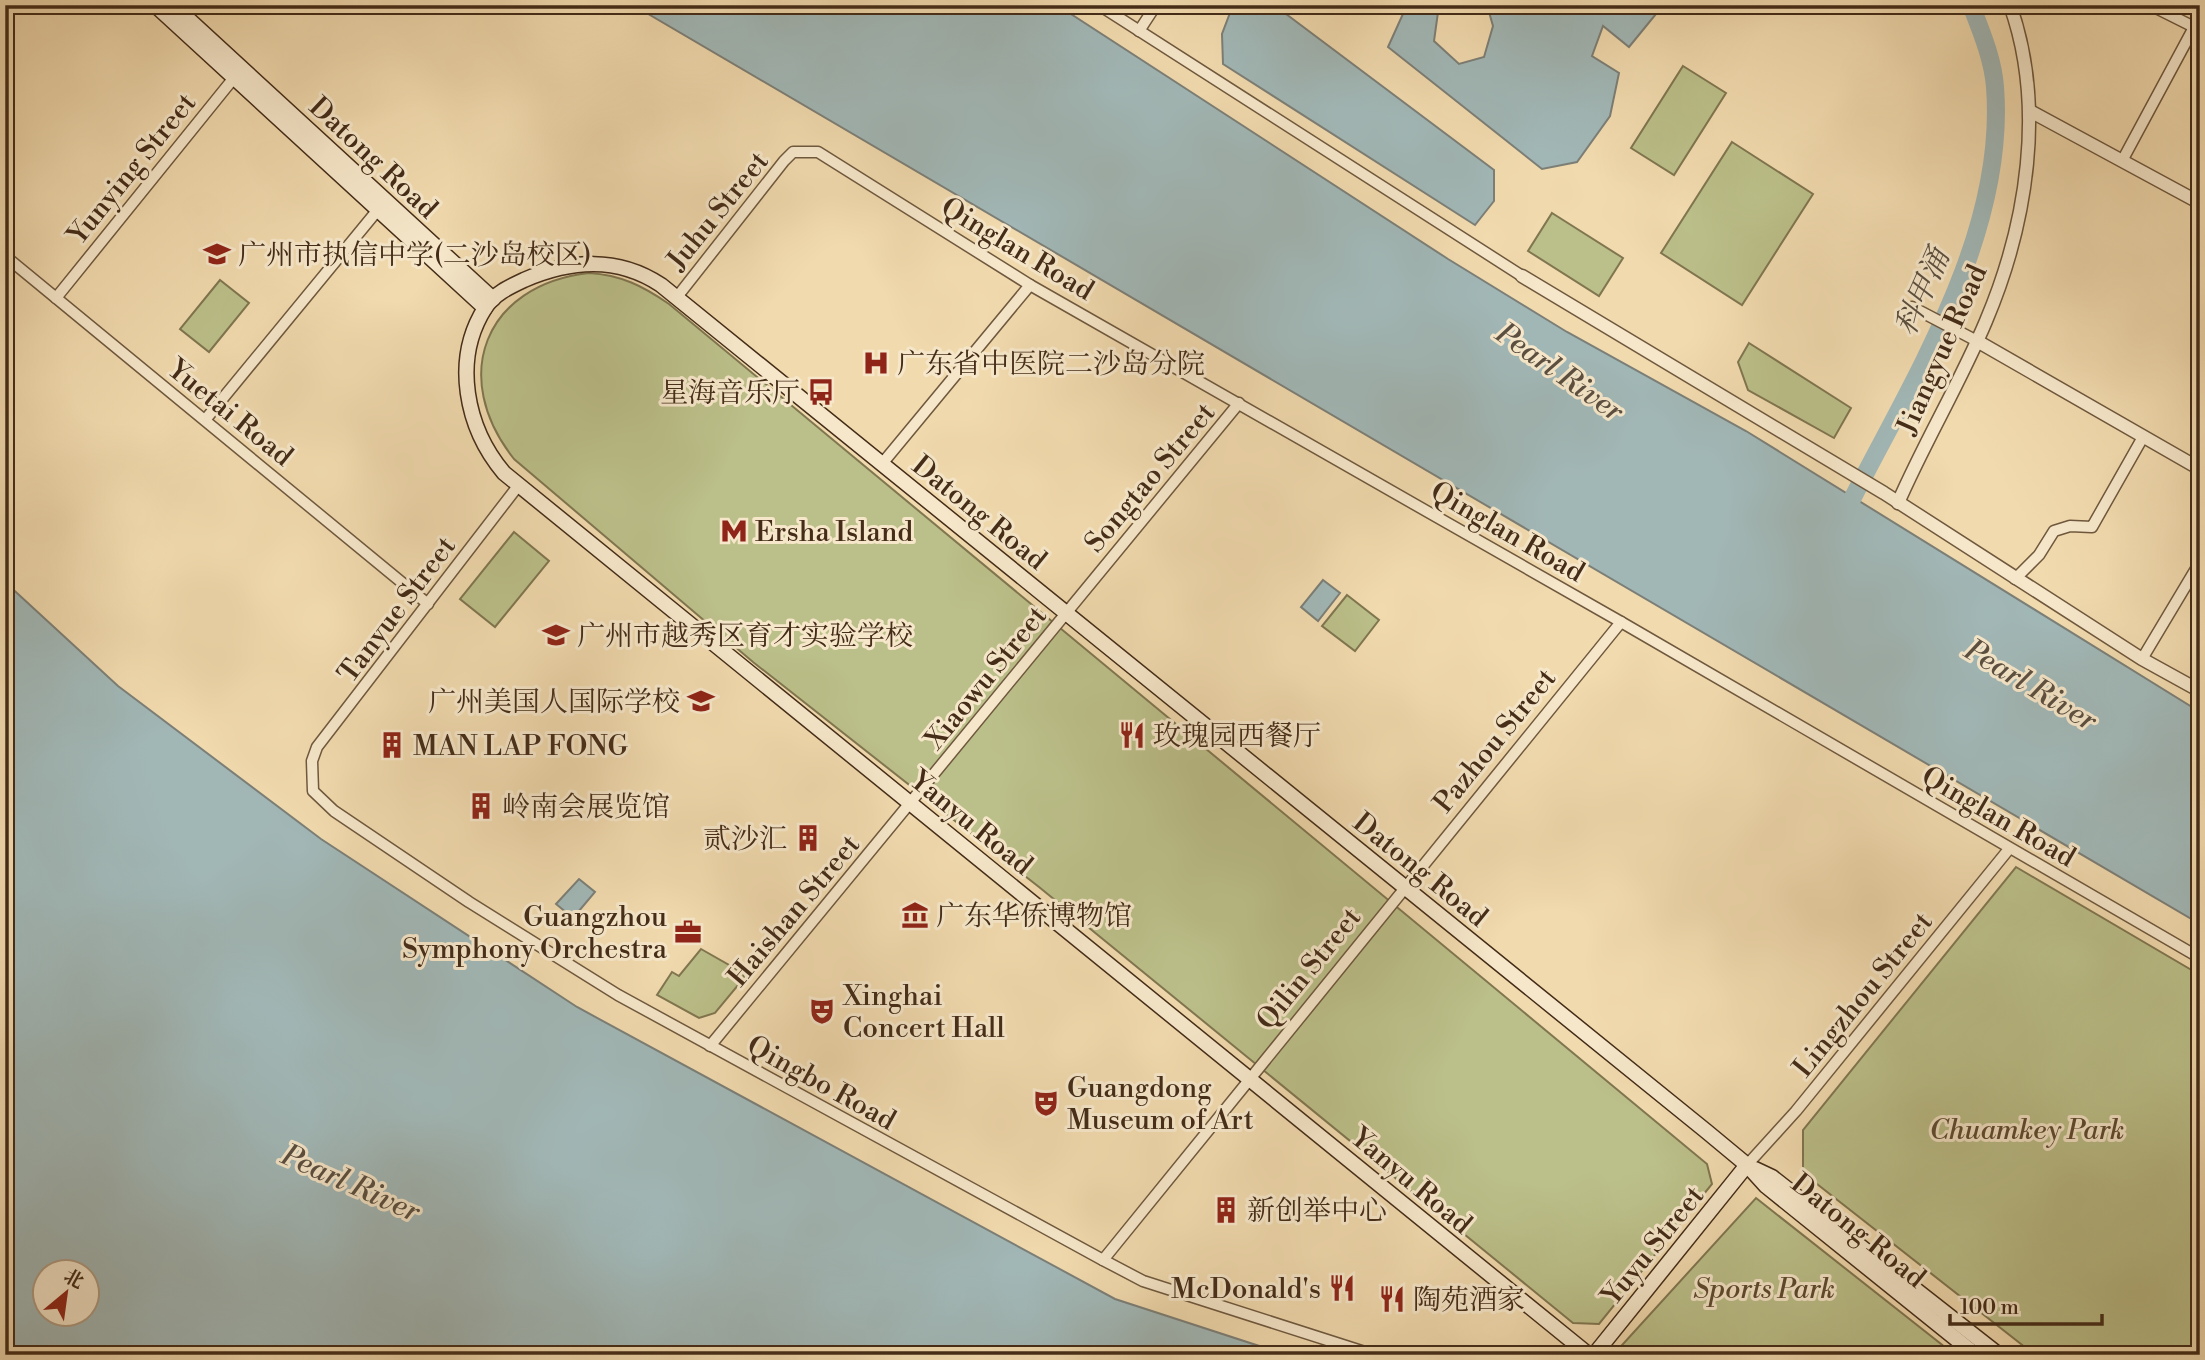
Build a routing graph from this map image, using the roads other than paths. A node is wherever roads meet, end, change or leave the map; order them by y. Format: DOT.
graph roads {
  1 [pos="155,5"];
  2 [pos="173,5"];
  3 [pos="1099,5"];
  4 [pos="1156,5"];
  5 [pos="2010,5"];
  6 [pos="2150,5"];
  7 [pos="2200,16"];
  8 [pos="2194,27"];
  9 [pos="1139,31"];
  10 [pos="238,72"];
  11 [pos="2030,111"];
  12 [pos="793,152"];
  13 [pos="2122,161"];
  14 [pos="2200,203"];
  15 [pos="383,205"];
  16 [pos="5,256"];
  17 [pos="1522,276"];
  18 [pos="1030,285"];
  19 [pos="677,297"];
  20 [pos="56,298"];
  21 [pos="489,303"];
  22 [pos="1912,307"];
  23 [pos="1977,341"];
  24 [pos="1239,403"];
  25 [pos="205,420"];
  26 [pos="2143,437"];
  27 [pos="881,465"];
  28 [pos="2200,469"];
  29 [pos="518,486"];
  30 [pos="1898,502"];
  31 [pos="2200,562"];
  32 [pos="2015,579"];
  33 [pos="428,604"];
  34 [pos="1066,612"];
  35 [pos="1621,622"];
  36 [pos="2142,659"];
  37 [pos="2200,691"];
  38 [pos="312,761"];
  39 [pos="911,803"];
  40 [pos="2009,849"];
  41 [pos="1403,887"];
  42 [pos="2200,958"];
  43 [pos="710,1046"];
  44 [pos="1248,1078"];
  45 [pos="1747,1165"];
  46 [pos="1103,1260"];
  47 [pos="1374,1355"];
  48 [pos="1589,1355"];
  49 [pos="1594,1355"];
  50 [pos="1976,1355"];
  51 [pos="1999,1355"];
  1 -- 10 [label="main road, Datong Road"];
  2 -- 10 [label="main road, Datong Road"];
  3 -- 9 [label="street"];
  4 -- 9 [label="street"];
  5 -- 11 [label="street, Jiangyue Road"];
  6 -- 8 [label="street"];
  7 -- 8 [label="street"];
  8 -- 13 [label="street"];
  9 -- 17 [label="street"];
  10 -- 15 [label="main road, Datong Road"];
  10 -- 20 [label="street, Yunying Street"];
  11 -- 13 [label="street"];
  11 -- 23 [label="street, Jiangyue Road"];
  12 -- 18 [label="street, Qinglan Road"];
  12 -- 19 [label="street, Juhu Street"];
  13 -- 14 [label="street"];
  15 -- 21 [label="main road, Datong Road"];
  15 -- 25 [label="street"];
  16 -- 20 [label="street, Yuetai Road"];
  17 -- 30 [label="street"];
  18 -- 24 [label="street, Qinglan Road"];
  18 -- 27 [label="street"];
  19 -- 21 [label="main road, Datong Road"];
  19 -- 27 [label="main road, Datong Road"];
  20 -- 25 [label="street, Yuetai Road"];
  21 -- 29 [label="main road, Yanyu Road"];
  22 -- 23 [label="street"];
  23 -- 26 [label="street"];
  23 -- 30 [label="street, Jiangyue Road"];
  24 -- 34 [label="street, Songtao Street"];
  24 -- 35 [label="street, Qinglan Road"];
  25 -- 33 [label="street, Yuetai Road"];
  26 -- 28 [label="street"];
  26 -- 32 [label="street"];
  27 -- 34 [label="main road, Datong Road"];
  29 -- 33 [label="street, Tanyue Street"];
  29 -- 39 [label="main road, Yanyu Road"];
  30 -- 32 [label="street"];
  31 -- 36 [label="street"];
  32 -- 36 [label="street"];
  33 -- 38 [label="street, Tanyue Street"];
  34 -- 39 [label="street, Xiaowu Street"];
  34 -- 41 [label="main road, Datong Road"];
  35 -- 40 [label="street, Qinglan Road"];
  35 -- 41 [label="street, Pazhou Street"];
  36 -- 37 [label="street"];
  38 -- 43 [label="street, Qingbo Road"];
  39 -- 43 [label="street, Haishan Street"];
  39 -- 44 [label="main road, Yanyu Road"];
  40 -- 42 [label="street, Qinglan Road"];
  40 -- 45 [label="street, Lingzhou Street"];
  41 -- 44 [label="street, Qilin Street"];
  41 -- 45 [label="main road, Datong Road"];
  43 -- 46 [label="street, Qingbo Road"];
  44 -- 46 [label="street, Qilin Street"];
  44 -- 48 [label="main road, Yanyu Road"];
  45 -- 49 [label="main road, Yuyu Street"];
  45 -- 50 [label="main road, Datong Road"];
  45 -- 51 [label="main road, Datong Road"];
  46 -- 47 [label="street, Qingbo Road"];
}
